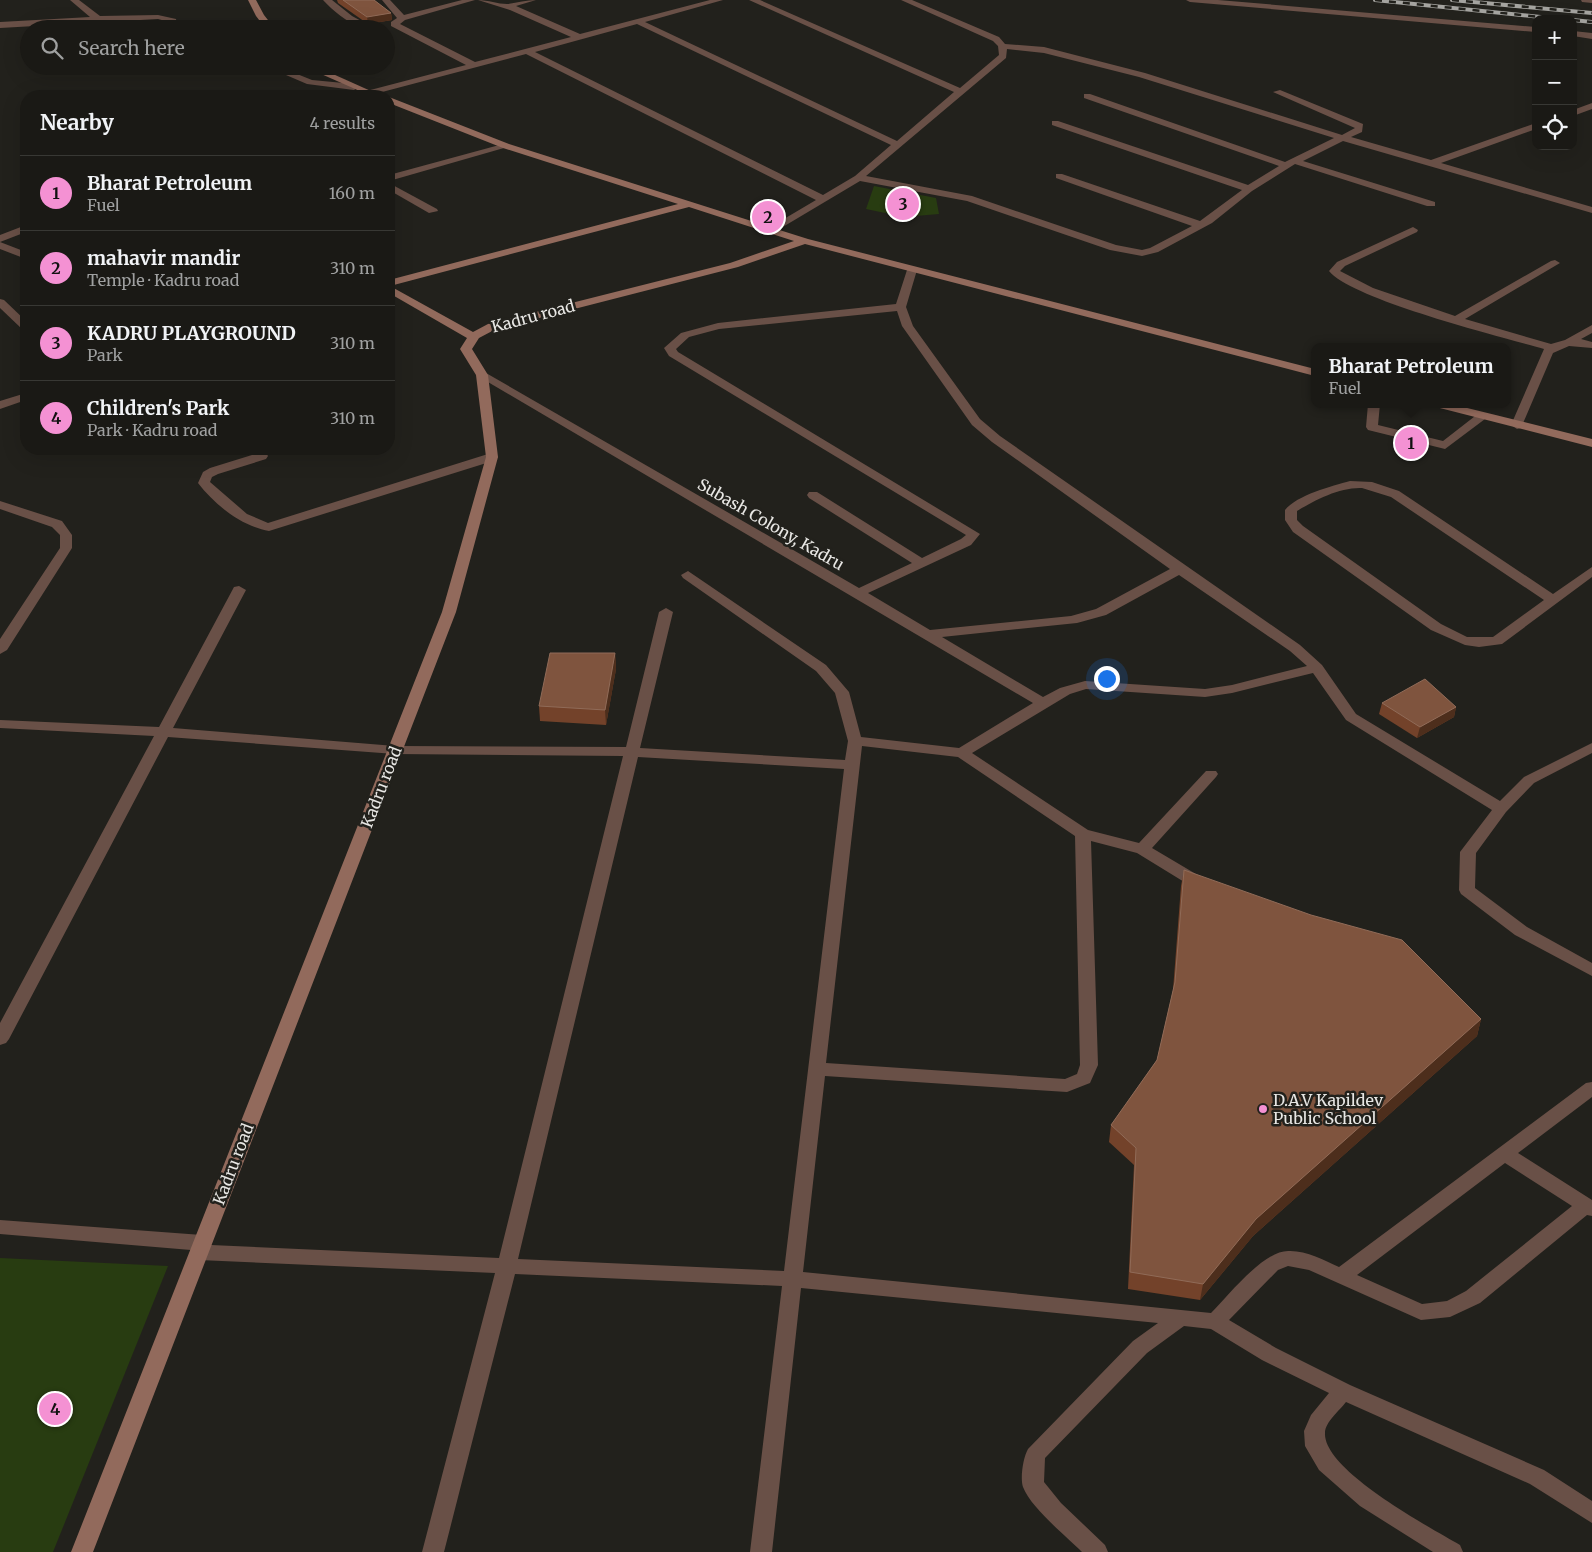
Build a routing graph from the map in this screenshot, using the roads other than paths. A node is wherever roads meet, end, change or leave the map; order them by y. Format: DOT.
graph roads {
  1 [pos="89,0"];
  2 [pos="252,0"];
  3 [pos="326,0"];
  4 [pos="386,0"];
  5 [pos="471,0"];
  6 [pos="482,0"];
  7 [pos="532,0"];
  8 [pos="753,0"];
  9 [pos="905,0"];
  10 [pos="1190,0"];
  11 [pos="1585,0"];
  12 [pos="76,1"];
  13 [pos="712,1"];
  14 [pos="1592,1"];
  15 [pos="507,6"];
  16 [pos="97,18"];
  17 [pos="402,18"];
  18 [pos="69,20"];
  19 [pos="173,20"];
  20 [pos="263,20"];
  21 [pos="353,20"];
  22 [pos="638,22"];
  23 [pos="395,23"];
  24 [pos="20,24"];
  25 [pos="0,25"];
  26 [pos="395,25"];
  27 [pos="395,28"];
  28 [pos="398,28"];
  29 [pos="1532,30"];
  30 [pos="1577,34"];
  31 [pos="1592,36"];
  32 [pos="579,37"];
  33 [pos="1002,46"];
  34 [pos="527,51"];
  35 [pos="474,65"];
  36 [pos="292,75"];
  37 [pos="327,75"];
  38 [pos="354,87"];
  39 [pos="362,90"];
  40 [pos="376,90"];
  41 [pos="959,92"];
  42 [pos="1277,92"];
  43 [pos="1087,96"];
  44 [pos="395,102"];
  45 [pos="1592,106"];
  46 [pos="1577,112"];
  47 [pos="1056,123"];
  48 [pos="1532,127"];
  49 [pos="1343,138"];
  50 [pos="898,145"];
  51 [pos="506,146"];
  52 [pos="1290,163"];
  53 [pos="1433,163"];
  54 [pos="395,176"];
  55 [pos="1059,176"];
  56 [pos="858,178"];
  57 [pos="395,189"];
  58 [pos="1249,190"];
  59 [pos="824,200"];
  60 [pos="690,204"];
  61 [pos="1430,204"];
  62 [pos="1592,210"];
  63 [pos="433,211"];
  64 [pos="1200,226"];
  65 [pos="771,230"];
  66 [pos="1413,230"];
  67 [pos="20,231"];
  68 [pos="0,239"];
  69 [pos="804,241"];
  70 [pos="0,245"];
  71 [pos="20,253"];
  72 [pos="1555,262"];
  73 [pos="912,270"];
  74 [pos="395,281"];
  75 [pos="395,291"];
  76 [pos="0,302"];
  77 [pos="901,307"];
  78 [pos="1456,320"];
  79 [pos="20,321"];
  80 [pos="1592,328"];
  81 [pos="472,336"];
  82 [pos="1569,342"];
  83 [pos="1592,345"];
  84 [pos="1552,348"];
  85 [pos="1311,372"];
  86 [pos="482,375"];
  87 [pos="20,398"];
  88 [pos="0,405"];
  89 [pos="1374,408"];
  90 [pos="1452,408"];
  91 [pos="1483,416"];
  92 [pos="1517,425"];
  93 [pos="1592,443"];
  94 [pos="262,456"];
  95 [pos="492,457"];
  96 [pos="813,495"];
  97 [pos="0,505"];
  98 [pos="920,563"];
  99 [pos="1179,569"];
  100 [pos="1592,571"];
  101 [pos="688,575"];
  102 [pos="239,590"];
  103 [pos="858,592"];
  104 [pos="1553,600"];
  105 [pos="666,612"];
  106 [pos="927,634"];
  107 [pos="0,650"];
  108 [pos="1317,668"];
  109 [pos="1043,703"];
  110 [pos="0,724"];
  111 [pos="164,732"];
  112 [pos="855,741"];
  113 [pos="1592,746"];
  114 [pos="395,750"];
  115 [pos="632,752"];
  116 [pos="962,753"];
  117 [pos="852,765"];
  118 [pos="1211,774"];
  119 [pos="1501,809"];
  120 [pos="1083,834"];
  121 [pos="1142,848"];
  122 [pos="1214,893"];
  123 [pos="1592,970"];
  124 [pos="0,1039"];
  125 [pos="817,1069"];
  126 [pos="1592,1088"];
  127 [pos="1505,1154"];
  128 [pos="1589,1207"];
  129 [pos="0,1227"];
  130 [pos="200,1247"];
  131 [pos="507,1266"];
  132 [pos="1340,1276"];
  133 [pos="794,1279"];
  134 [pos="1180,1318"];
  135 [pos="1215,1322"];
  136 [pos="1343,1391"];
  137 [pos="1592,1513"];
  138 [pos="82,1552"];
  139 [pos="433,1552"];
  140 [pos="761,1552"];
  141 [pos="1097,1552"];
  142 [pos="1452,1552"];
  1 -- 12 [label="street"];
  2 -- 20 [label="main road"];
  3 -- 21 [label="street"];
  4 -- 17 [label="street"];
  5 -- 17 [label="street"];
  6 -- 15 [label="street"];
  7 -- 15 [label="street"];
  8 -- 41 [label="street"];
  9 -- 33 [label="street"];
  10 -- 29 [label="street"];
  11 -- 14 [label="street"];
  12 -- 16 [label="street"];
  13 -- 22 [label="street"];
  15 -- 32 [label="street"];
  16 -- 18 [label="street"];
  16 -- 19 [label="street"];
  17 -- 23 [label="street"];
  22 -- 32 [label="street"];
  22 -- 50 [label="street"];
  24 -- 25 [label="street"];
  26 -- 28 [label="street"];
  27 -- 28 [label="street"];
  28 -- 35 [label="street"];
  30 -- 31 [label="street"];
  32 -- 34 [label="street"];
  33 -- 41 [label="street"];
  33 -- 49 [label="street"];
  34 -- 35 [label="street"];
  34 -- 59 [label="street"];
  35 -- 40 [label="street"];
  36 -- 38 [label="street"];
  37 -- 38 [label="main road"];
  38 -- 39 [label="main road"];
  41 -- 50 [label="street"];
  42 -- 49 [label="street"];
  43 -- 52 [label="street"];
  44 -- 51 [label="main road"];
  45 -- 46 [label="street"];
  47 -- 58 [label="street"];
  48 -- 53 [label="street"];
  49 -- 52 [label="street"];
  49 -- 53 [label="street"];
  50 -- 56 [label="street"];
  51 -- 54 [label="street"];
  51 -- 60 [label="main road"];
  52 -- 58 [label="street"];
  52 -- 61 [label="street"];
  53 -- 62 [label="street"];
  55 -- 64 [label="street"];
  56 -- 59 [label="street"];
  56 -- 64 [label="street"];
  57 -- 63 [label="street"];
  58 -- 64 [label="street"];
  59 -- 65 [label="street"];
  60 -- 65 [label="main road"];
  60 -- 74 [label="main road"];
  65 -- 69 [label="main road"];
  66 -- 78 [label="street"];
  67 -- 68 [label="street"];
  69 -- 73 [label="main road"];
  69 -- 81 [label="main road, Kadru road"];
  70 -- 71 [label="street"];
  72 -- 78 [label="street"];
  73 -- 77 [label="street"];
  73 -- 85 [label="main road"];
  75 -- 81 [label="main road"];
  76 -- 79 [label="street"];
  77 -- 98 [label="street"];
  77 -- 99 [label="street"];
  78 -- 84 [label="street"];
  80 -- 82 [label="street"];
  81 -- 86 [label="main road, Kadru road"];
  82 -- 83 [label="street"];
  82 -- 84 [label="street"];
  84 -- 92 [label="street"];
  86 -- 95 [label="main road, Kadru road"];
  86 -- 103 [label="street, Subash Colony, Kadru"];
  87 -- 88 [label="street"];
  89 -- 91 [label="street"];
  90 -- 91 [label="main road"];
  91 -- 92 [label="main road"];
  92 -- 93 [label="main road"];
  94 -- 95 [label="street"];
  95 -- 114 [label="main road, Kadru road"];
  96 -- 98 [label="street"];
  97 -- 107 [label="street"];
  98 -- 103 [label="street"];
  99 -- 106 [label="street"];
  99 -- 108 [label="street"];
  100 -- 104 [label="street"];
  101 -- 112 [label="street"];
  102 -- 111 [label="street"];
  103 -- 106 [label="street, Subash Colony, Kadru"];
  104 -- 104 [label="street"];
  105 -- 115 [label="street"];
  106 -- 109 [label="street, Subash Colony, Kadru"];
  108 -- 109 [label="street"];
  108 -- 119 [label="street"];
  109 -- 116 [label="street"];
  110 -- 111 [label="street"];
  111 -- 114 [label="street"];
  111 -- 124 [label="street"];
  112 -- 116 [label="street"];
  112 -- 117 [label="street"];
  113 -- 119 [label="street"];
  114 -- 115 [label="street"];
  114 -- 130 [label="main road, Kadru road"];
  115 -- 117 [label="street"];
  115 -- 131 [label="street"];
  116 -- 120 [label="street"];
  117 -- 125 [label="street"];
  118 -- 121 [label="street"];
  119 -- 123 [label="street"];
  120 -- 121 [label="street"];
  120 -- 125 [label="street"];
  121 -- 122 [label="street"];
  125 -- 133 [label="street"];
  126 -- 127 [label="street"];
  127 -- 128 [label="street"];
  127 -- 132 [label="street"];
  128 -- 132 [label="street"];
  129 -- 130 [label="street"];
  130 -- 131 [label="street"];
  130 -- 138 [label="main road, Kadru road"];
  131 -- 133 [label="street"];
  131 -- 139 [label="street"];
  132 -- 135 [label="street"];
  133 -- 134 [label="street"];
  133 -- 140 [label="street"];
  134 -- 135 [label="street"];
  134 -- 141 [label="street"];
  135 -- 136 [label="street"];
  136 -- 137 [label="street"];
  136 -- 142 [label="street"];
}
